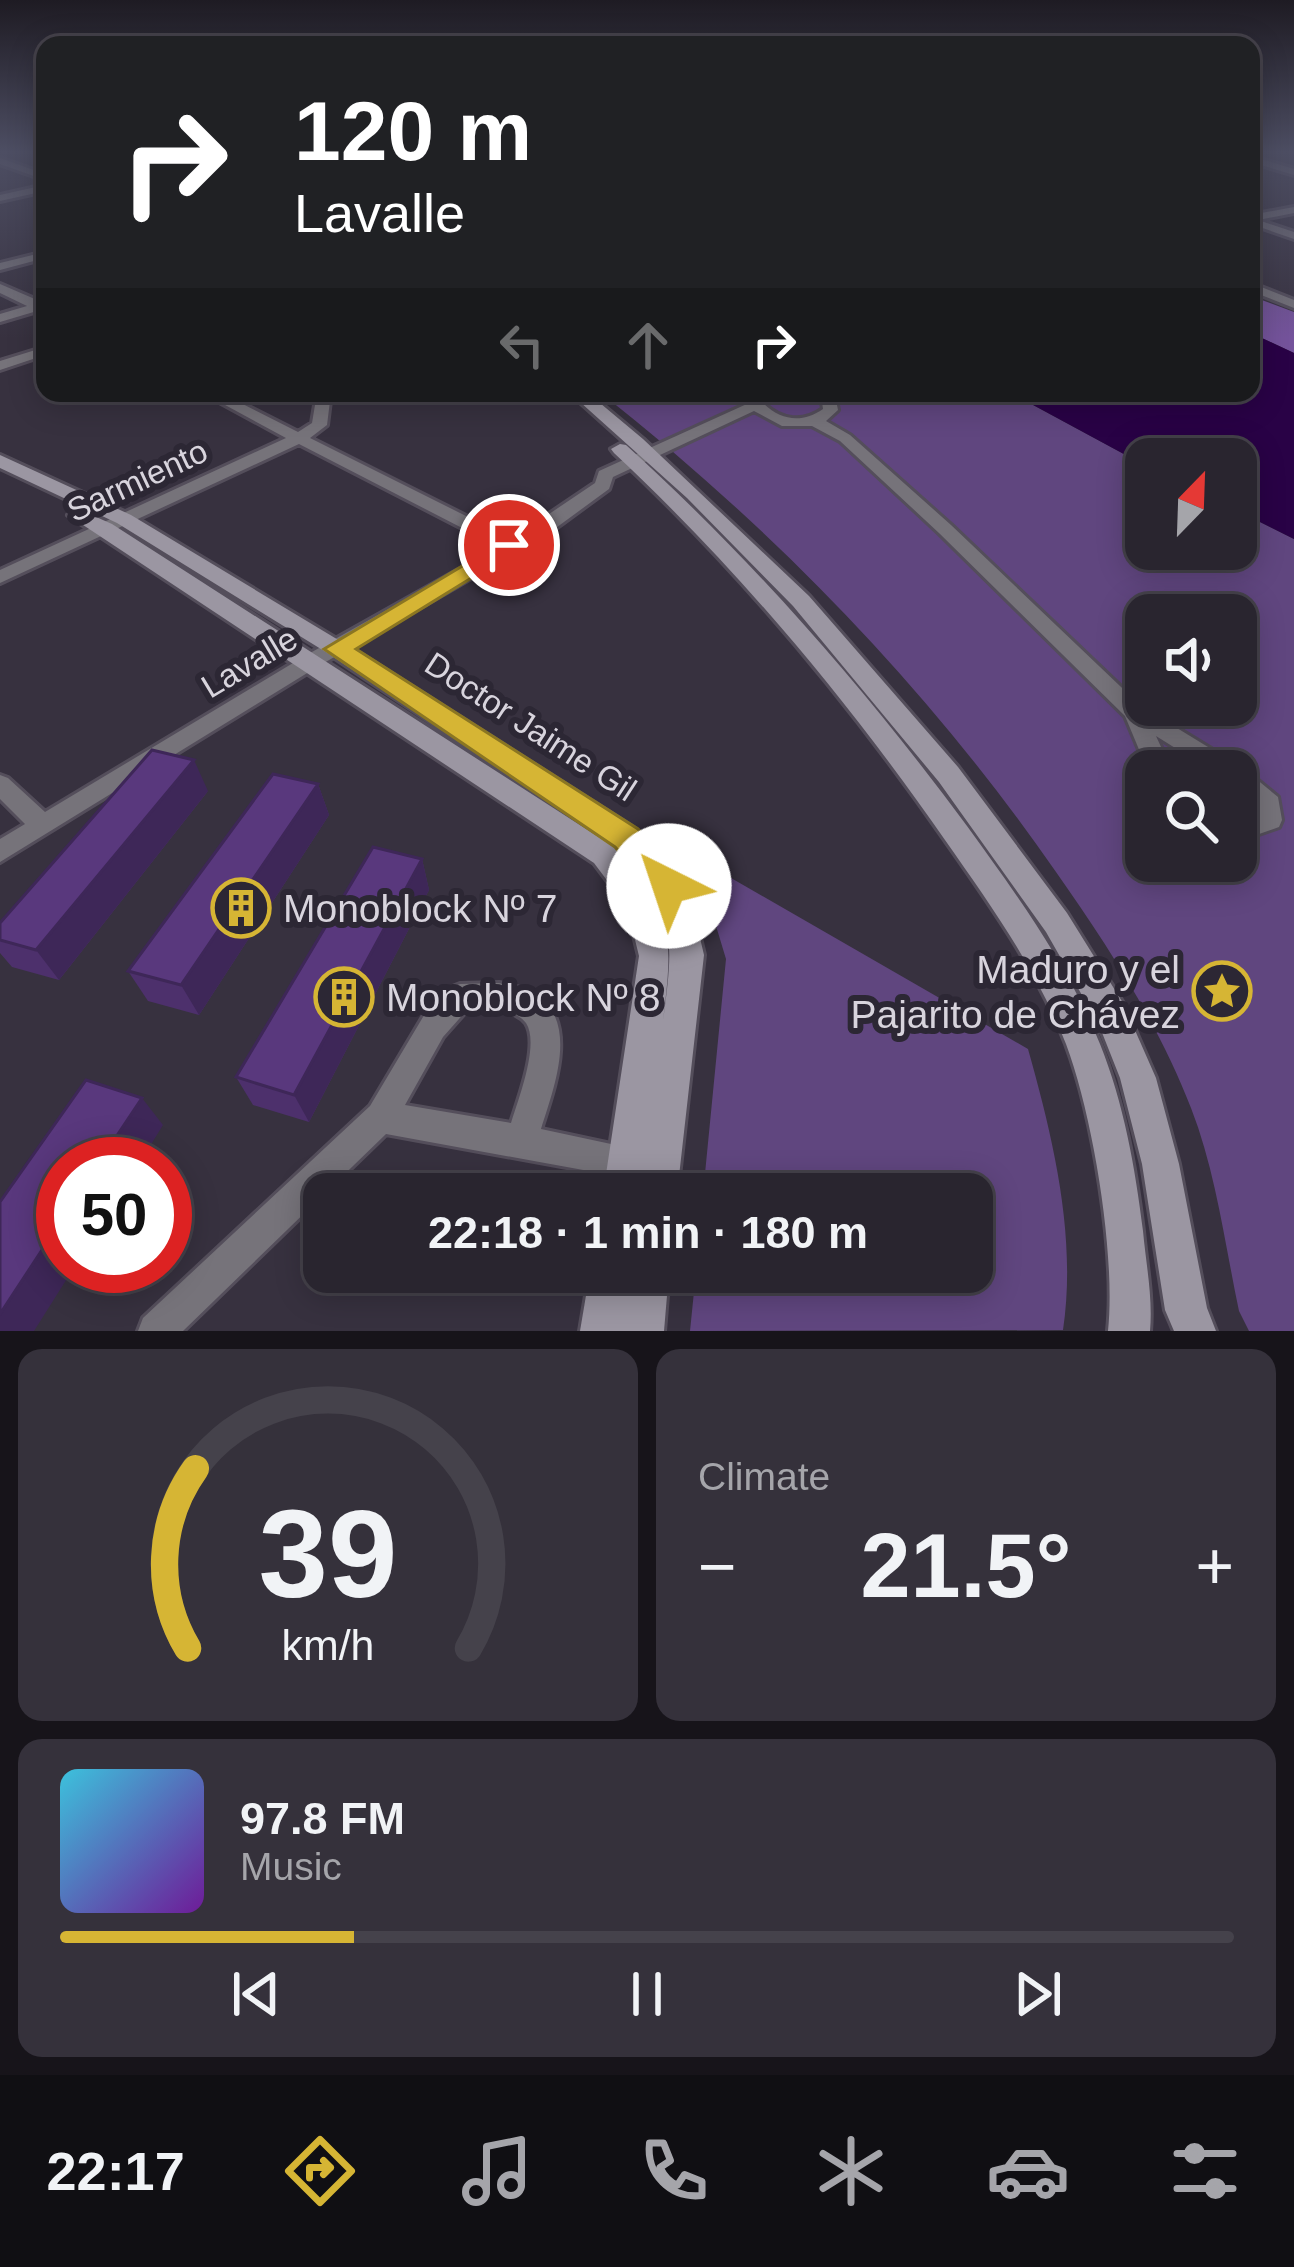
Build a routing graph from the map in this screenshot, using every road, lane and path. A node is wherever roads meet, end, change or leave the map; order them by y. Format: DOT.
graph roads {
  1 [pos="1260,223"];
  2 [pos="1294,236"];
  3 [pos="36,257"];
  4 [pos="0,267"];
  5 [pos="0,288"];
  6 [pos="1260,291"];
  7 [pos="36,304"];
  8 [pos="1294,304"];
  9 [pos="36,309"];
  10 [pos="0,318"];
  11 [pos="36,354"];
  12 [pos="0,366"];
  13 [pos="228,402"];
  14 [pos="323,402"];
  15 [pos="566,402"];
  16 [pos="587,402"];
  17 [pos="752,402"];
  18 [pos="765,402"];
  19 [pos="829,402"];
  20 [pos="730,416"];
  21 [pos="822,418"];
  22 [pos="778,420"];
  23 [pos="299,438"];
  24 [pos="642,458"];
  25 [pos="0,461"];
  26 [pos="0,478"];
  27 [pos="114,523"];
  28 [pos="509,545"];
  29 [pos="0,578"];
  30 [pos="337,649"];
  31 [pos="310,662"];
  32 [pos="1125,703"];
  33 [pos="1157,726"];
  34 [pos="1196,750"];
  35 [pos="0,784"];
  36 [pos="1257,794"];
  37 [pos="1257,825"];
  38 [pos="43,826"];
  39 [pos="0,852"];
  40 [pos="381,1117"];
  41 [pos="521,1141"];
  42 [pos="610,1173"];
  43 [pos="625,1173"];
  44 [pos="661,1173"];
  45 [pos="607,1293"];
  46 [pos="647,1293"];
  47 [pos="156,1331"];
  48 [pos="601,1331"];
  49 [pos="643,1331"];
  50 [pos="1129,1331"];
  51 [pos="1196,1331"];
  1 -- 2 [label="street"];
  3 -- 4 [label="street"];
  5 -- 7 [label="street"];
  6 -- 8 [label="street"];
  9 -- 10 [label="street"];
  11 -- 12 [label="street"];
  13 -- 23 [label="street"];
  14 -- 23 [label="street"];
  15 -- 24 [label="main road"];
  16 -- 24 [label="main road"];
  17 -- 20 [label="street, Lavalle"];
  18 -- 22 [label="street"];
  19 -- 21 [label="street"];
  20 -- 22 [label="street"];
  20 -- 24 [label="street, Lavalle"];
  21 -- 22 [label="street"];
  21 -- 32 [label="street"];
  23 -- 27 [label="street, Sarmiento"];
  23 -- 28 [label="street"];
  24 -- 28 [label="street, Lavalle"];
  24 -- 50 [label="main road"];
  24 -- 51 [label="main road"];
  25 -- 27 [label="main road, Doctor Jaime Gil"];
  26 -- 27 [label="main road, Doctor Jaime Gil"];
  27 -- 29 [label="street, Sarmiento"];
  27 -- 30 [label="main road, Doctor Jaime Gil"];
  27 -- 31 [label="main road, Doctor Jaime Gil"];
  28 -- 30 [label="street, Lavalle"];
  30 -- 31 [label="street, Lavalle"];
  30 -- 44 [label="main road, Doctor Jaime Gil"];
  31 -- 38 [label="street, Lavalle"];
  31 -- 43 [label="main road, Doctor Jaime Gil"];
  33 -- 34 [label="street"];
  35 -- 38 [label="street"];
  36 -- 37 [label="street"];
  38 -- 39 [label="street, Lavalle"];
  40 -- 41 [label="street"];
  40 -- 41 [label="street"];
  40 -- 47 [label="street"];
  41 -- 42 [label="street"];
  45 -- 48 [label="main road"];
  46 -- 49 [label="main road"];
}
